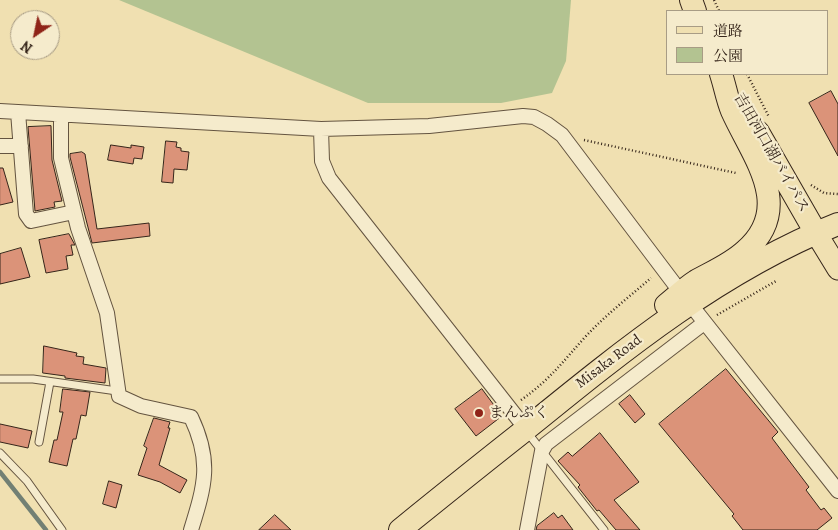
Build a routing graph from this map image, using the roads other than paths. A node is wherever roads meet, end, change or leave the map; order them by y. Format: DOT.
graph roads {
  1 [pos="723,75"];
  2 [pos="724,75"];
  3 [pos="0,111"];
  4 [pos="18,112"];
  5 [pos="61,115"];
  6 [pos="321,129"];
  7 [pos="0,146"];
  8 [pos="21,146"];
  9 [pos="74,212"];
  10 [pos="838,224"];
  11 [pos="816,233"];
  12 [pos="838,269"];
  13 [pos="685,298"];
  14 [pos="704,323"];
  15 [pos="0,380"];
  16 [pos="50,382"];
  17 [pos="117,391"];
  18 [pos="526,429"];
  19 [pos="38,442"];
  20 [pos="542,451"];
  21 [pos="0,453"];
  22 [pos="838,491"];
  23 [pos="62,530"];
  24 [pos="190,530"];
  25 [pos="400,530"];
  26 [pos="527,530"];
  27 [pos="604,530"];
  1 -- 13 [label="highway"];
  2 -- 11 [label="highway, 吉田河口湖バイパス"];
  3 -- 4 [label="street"];
  4 -- 5 [label="street"];
  4 -- 8 [label="street"];
  5 -- 6 [label="street"];
  5 -- 9 [label="street"];
  6 -- 13 [label="street"];
  6 -- 18 [label="street"];
  7 -- 8 [label="street"];
  8 -- 9 [label="street"];
  9 -- 17 [label="street"];
  10 -- 11 [label="highway, Misaka Road"];
  11 -- 12 [label="main road"];
  11 -- 13 [label="highway, Misaka Road"];
  13 -- 14 [label="street"];
  13 -- 18 [label="highway, Misaka Road"];
  14 -- 20 [label="street"];
  14 -- 22 [label="street"];
  15 -- 16 [label="lane"];
  16 -- 17 [label="lane"];
  16 -- 19 [label="lane"];
  17 -- 24 [label="street"];
  18 -- 20 [label="lane"];
  18 -- 25 [label="highway, Misaka Road"];
  20 -- 26 [label="street"];
  20 -- 27 [label="lane"];
  21 -- 23 [label="lane"];
}
